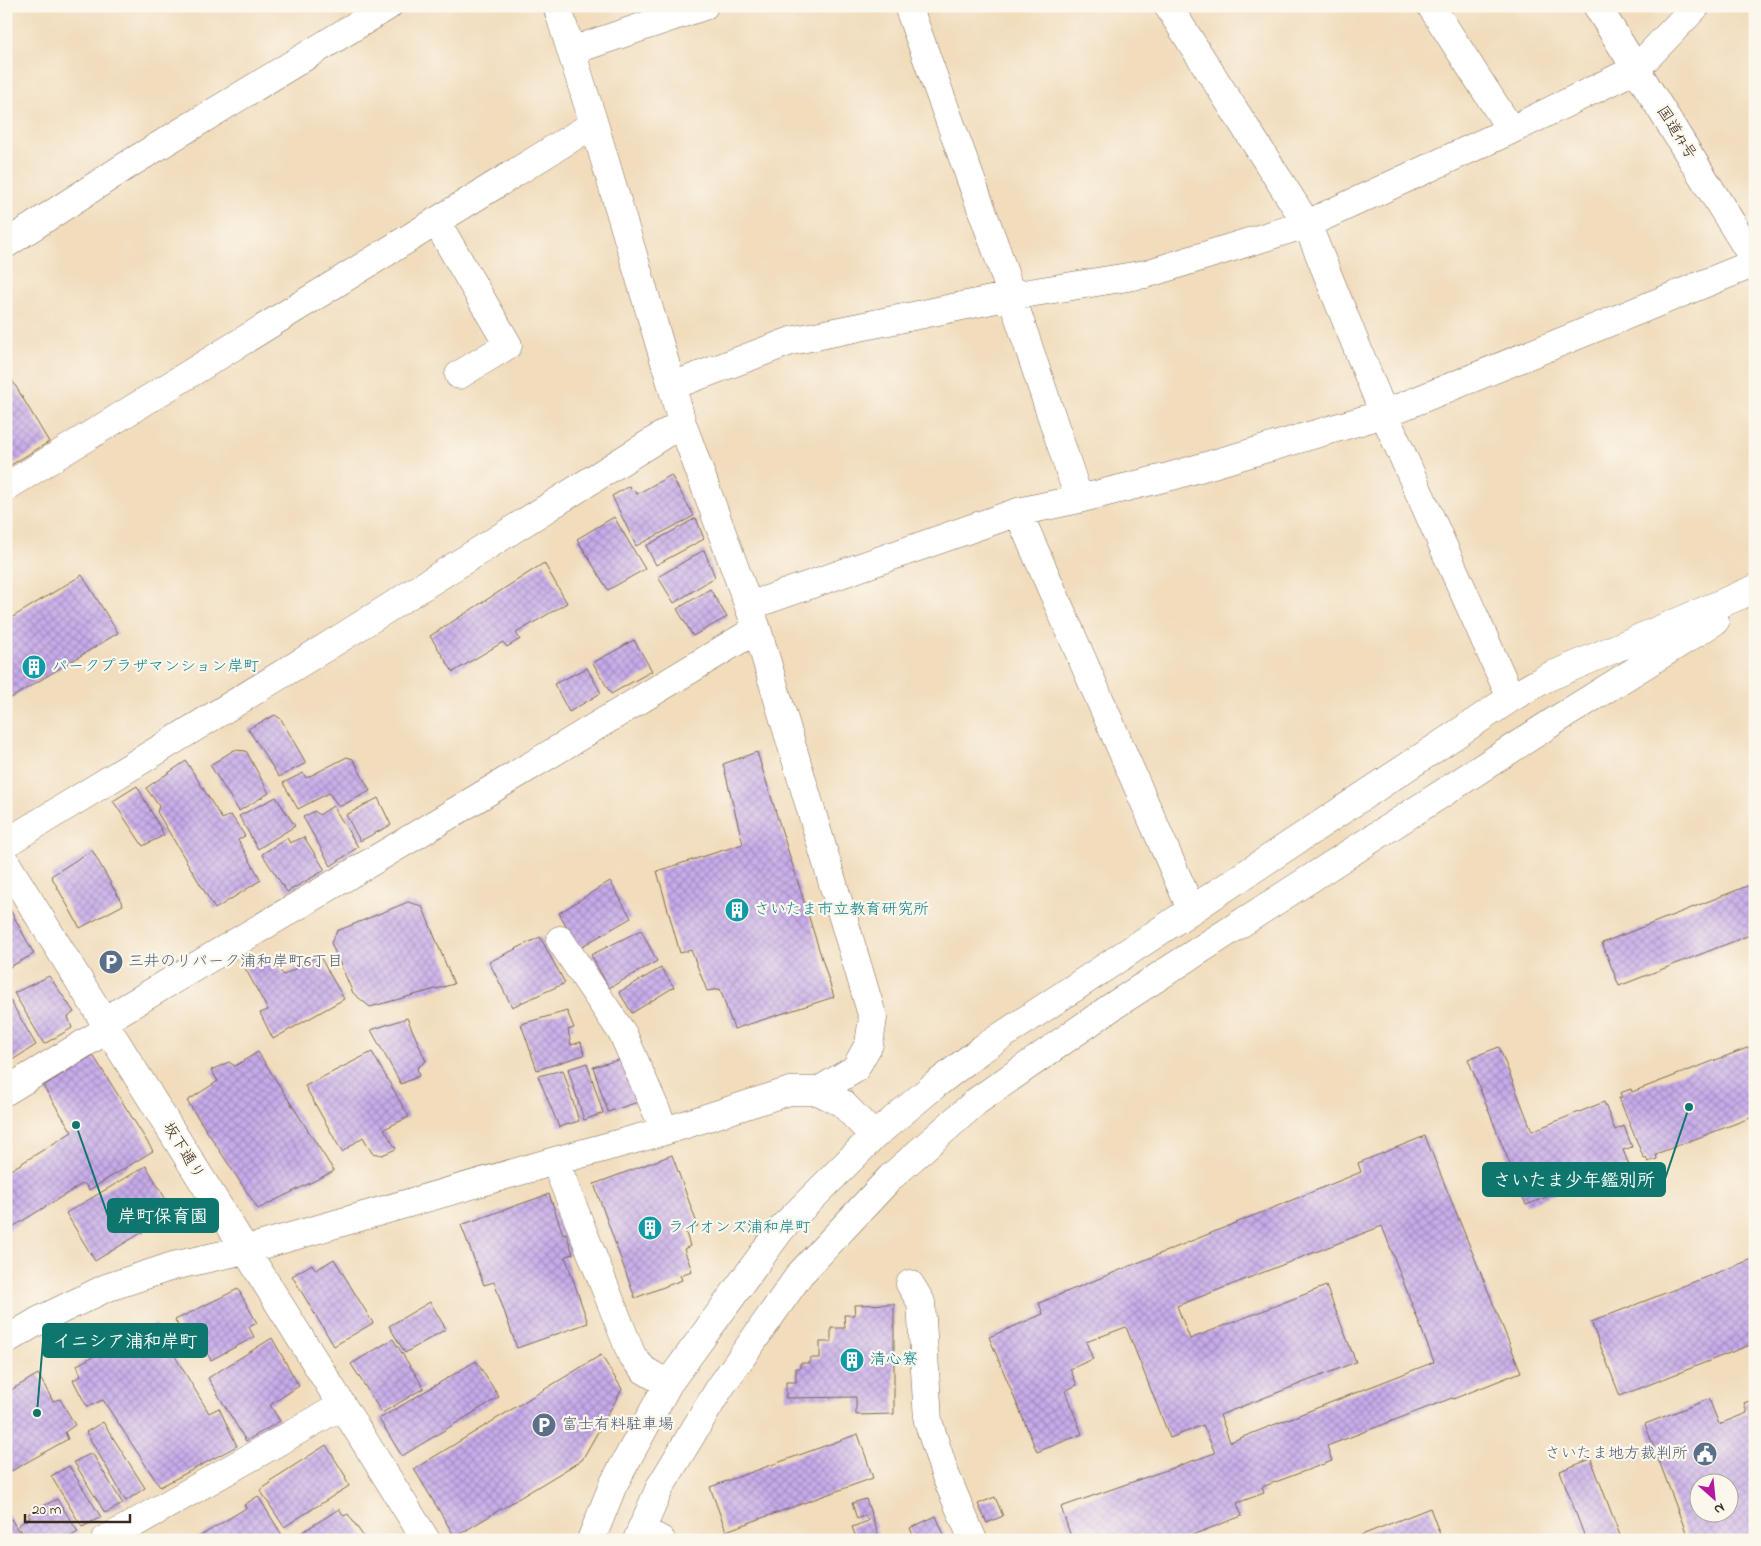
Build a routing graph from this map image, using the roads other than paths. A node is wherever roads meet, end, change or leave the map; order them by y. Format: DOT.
graph roads {
  1 [pos="388,6"];
  2 [pos="557,6"];
  3 [pos="704,6"];
  4 [pos="908,6"];
  5 [pos="1168,6"];
  6 [pos="1431,6"];
  7 [pos="1597,6"];
  8 [pos="1696,6"];
  9 [pos="571,51"];
  10 [pos="1636,69"];
  11 [pos="594,124"];
  12 [pos="1510,130"];
  13 [pos="436,221"];
  14 [pos="1307,224"];
  15 [pos="6,244"];
  16 [pos="1755,262"];
  17 [pos="1011,296"];
  18 [pos="459,375"];
  19 [pos="672,386"];
  20 [pos="1384,414"];
  21 [pos="682,423"];
  22 [pos="6,487"];
  23 [pos="1078,499"];
  24 [pos="1018,512"];
  25 [pos="1755,589"];
  26 [pos="1755,597"];
  27 [pos="753,617"];
  28 [pos="1511,698"];
  29 [pos="6,844"];
  30 [pos="6,863"];
  31 [pos="1191,909"];
  32 [pos="560,940"];
  33 [pos="106,1025"];
  34 [pos="6,1091"];
  35 [pos="818,1091"];
  36 [pos="665,1131"];
  37 [pos="874,1136"];
  38 [pos="554,1160"];
  39 [pos="246,1250"];
  40 [pos="910,1284"];
  41 [pos="6,1340"];
  42 [pos="668,1384"];
  43 [pos="341,1406"];
  44 [pos="646,1536"];
  45 [pos="105,1540"];
  46 [pos="426,1540"];
  47 [pos="591,1540"];
  48 [pos="973,1540"];
  1 -- 15 [label="main road"];
  2 -- 9 [label="main road"];
  3 -- 9 [label="main road"];
  4 -- 17 [label="main road"];
  5 -- 14 [label="main road"];
  6 -- 12 [label="main road"];
  7 -- 10 [label="main road, 国道17号"];
  8 -- 10 [label="main road"];
  9 -- 11 [label="main road"];
  10 -- 12 [label="main road"];
  10 -- 16 [label="main road, 国道17号"];
  11 -- 13 [label="main road"];
  11 -- 19 [label="main road"];
  12 -- 14 [label="main road"];
  13 -- 18 [label="main road"];
  13 -- 22 [label="main road"];
  14 -- 17 [label="main road"];
  14 -- 20 [label="main road"];
  16 -- 20 [label="main road"];
  17 -- 19 [label="main road"];
  17 -- 23 [label="main road"];
  19 -- 21 [label="main road"];
  20 -- 23 [label="main road"];
  20 -- 28 [label="main road"];
  21 -- 27 [label="main road"];
  21 -- 29 [label="main road"];
  23 -- 24 [label="main road"];
  24 -- 27 [label="main road"];
  24 -- 31 [label="main road"];
  25 -- 28 [label="main road"];
  26 -- 44 [label="main road"];
  27 -- 33 [label="main road"];
  27 -- 35 [label="main road"];
  28 -- 31 [label="main road"];
  30 -- 33 [label="main road, 坂下通り"];
  31 -- 37 [label="main road"];
  32 -- 36 [label="main road"];
  33 -- 34 [label="main road"];
  33 -- 39 [label="main road, 坂下通り"];
  35 -- 36 [label="main road"];
  35 -- 37 [label="main road"];
  36 -- 38 [label="main road"];
  37 -- 42 [label="main road"];
  38 -- 39 [label="main road"];
  38 -- 42 [label="main road"];
  39 -- 41 [label="main road"];
  39 -- 43 [label="main road, 坂下通り"];
  40 -- 48 [label="main road"];
  42 -- 47 [label="main road"];
  43 -- 45 [label="main road"];
  43 -- 46 [label="main road, 坂下通り"];
}
